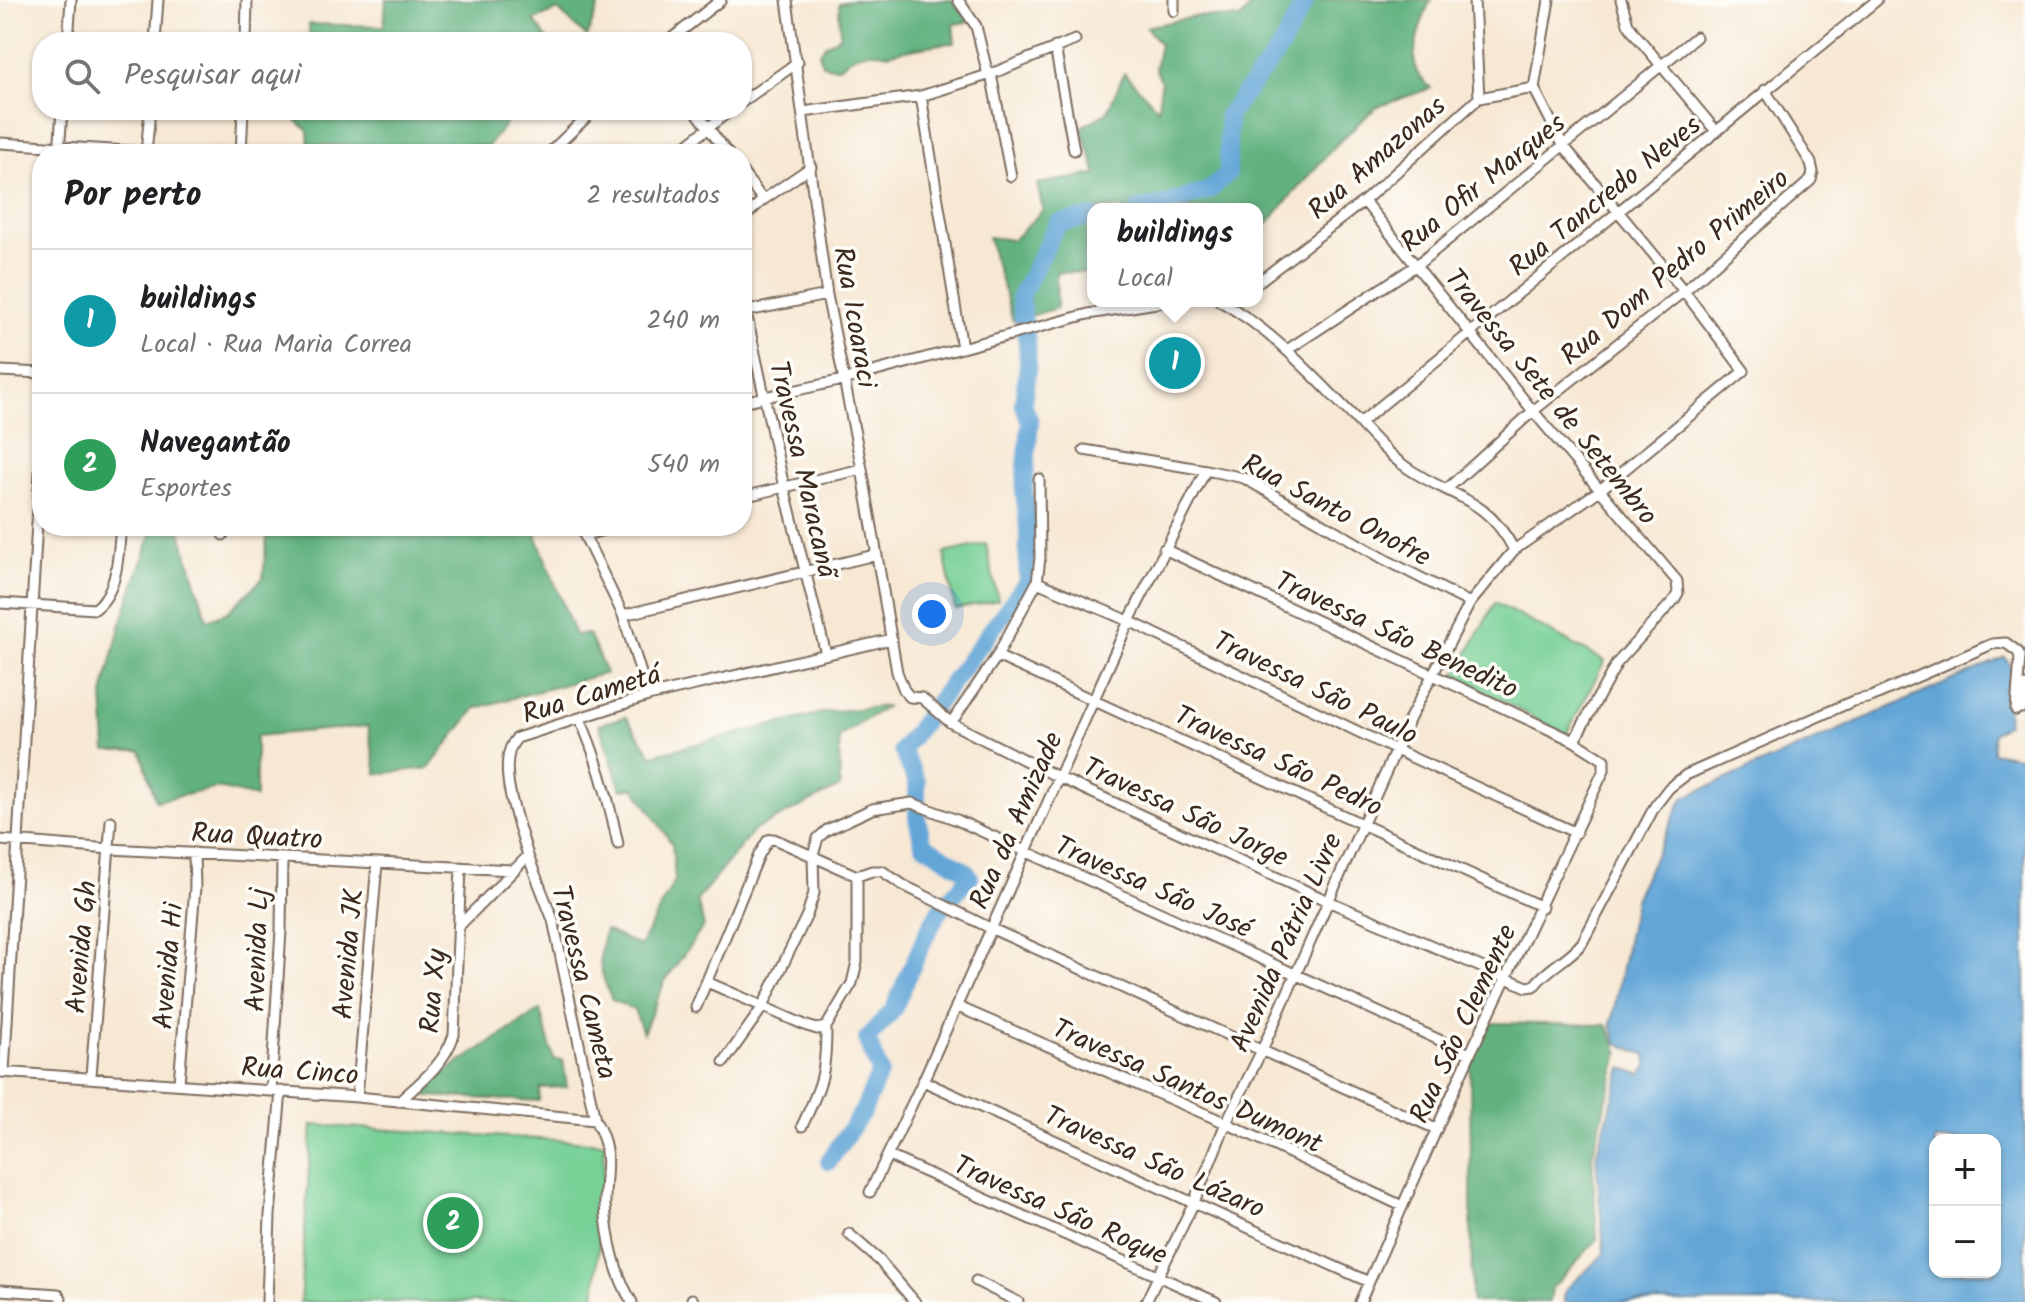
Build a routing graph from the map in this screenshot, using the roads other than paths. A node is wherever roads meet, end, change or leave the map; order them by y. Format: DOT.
graph roads {
  1 [pos="71,0"];
  2 [pos="158,0"];
  3 [pos="247,0"];
  4 [pos="721,0"];
  5 [pos="787,0"];
  6 [pos="958,0"];
  7 [pos="1174,0"];
  8 [pos="1474,0"];
  9 [pos="1549,0"];
  10 [pos="1621,0"];
  11 [pos="1877,0"];
  12 [pos="1174,11"];
  13 [pos="69,32"];
  14 [pos="156,32"];
  15 [pos="246,32"];
  16 [pos="680,32"];
  17 [pos="1696,37"];
  18 [pos="1075,40"];
  19 [pos="1055,47"];
  20 [pos="798,62"];
  21 [pos="1662,64"];
  22 [pos="990,75"];
  23 [pos="1534,88"];
  24 [pos="1765,90"];
  25 [pos="752,95"];
  26 [pos="921,96"];
  27 [pos="1479,98"];
  28 [pos="803,112"];
  29 [pos="61,120"];
  30 [pos="149,120"];
  31 [pos="243,120"];
  32 [pos="584,120"];
  33 [pos="702,120"];
  34 [pos="717,120"];
  35 [pos="707,127"];
  36 [pos="1716,131"];
  37 [pos="0,143"];
  38 [pos="59,144"];
  39 [pos="147,144"];
  40 [pos="241,144"];
  41 [pos="558,144"];
  42 [pos="687,144"];
  43 [pos="720,144"];
  44 [pos="1563,145"];
  45 [pos="32,147"];
  46 [pos="1074,150"];
  47 [pos="811,167"];
  48 [pos="1011,176"];
  49 [pos="752,185"];
  50 [pos="763,200"];
  51 [pos="1364,201"];
  52 [pos="752,210"];
  53 [pos="1617,212"];
  54 [pos="1417,265"];
  55 [pos="1263,278"];
  56 [pos="1684,291"];
  57 [pos="827,295"];
  58 [pos="1125,307"];
  59 [pos="1230,307"];
  60 [pos="752,309"];
  61 [pos="1472,332"];
  62 [pos="752,345"];
  63 [pos="962,348"];
  64 [pos="1287,350"];
  65 [pos="0,371"];
  66 [pos="32,373"];
  67 [pos="843,380"];
  68 [pos="764,397"];
  69 [pos="752,400"];
  70 [pos="1533,411"];
  71 [pos="1360,423"];
  72 [pos="1084,450"];
  73 [pos="862,469"];
  74 [pos="1206,470"];
  75 [pos="1039,479"];
  76 [pos="784,487"];
  77 [pos="1448,488"];
  78 [pos="1600,490"];
  79 [pos="752,495"];
  80 [pos="37,536"];
  81 [pos="120,536"];
  82 [pos="585,536"];
  83 [pos="1164,549"];
  84 [pos="1514,550"];
  85 [pos="875,555"];
  86 [pos="804,570"];
  87 [pos="1037,582"];
  88 [pos="0,603"];
  89 [pos="1470,603"];
  90 [pos="33,605"];
  91 [pos="623,615"];
  92 [pos="1129,621"];
  93 [pos="892,639"];
  94 [pos="826,654"];
  95 [pos="997,656"];
  96 [pos="1432,675"];
  97 [pos="2025,686"];
  98 [pos="648,696"];
  99 [pos="1095,700"];
  100 [pos="580,719"];
  101 [pos="951,723"];
  102 [pos="1574,741"];
  103 [pos="1396,750"];
  104 [pos="1605,764"];
  105 [pos="1058,777"];
  106 [pos="111,821"];
  107 [pos="1362,822"];
  108 [pos="1576,833"];
  109 [pos="0,840"];
  110 [pos="19,841"];
  111 [pos="618,844"];
  112 [pos="110,849"];
  113 [pos="1025,852"];
  114 [pos="194,853"];
  115 [pos="813,855"];
  116 [pos="528,856"];
  117 [pos="282,859"];
  118 [pos="377,863"];
  119 [pos="461,867"];
  120 [pos="512,870"];
  121 [pos="857,876"];
  122 [pos="1328,901"];
  123 [pos="1542,907"];
  124 [pos="460,925"];
  125 [pos="990,928"];
  126 [pos="1296,974"];
  127 [pos="1506,980"];
  128 [pos="707,982"];
  129 [pos="956,1006"];
  130 [pos="696,1007"];
  131 [pos="762,1008"];
  132 [pos="826,1027"];
  133 [pos="1262,1050"];
  134 [pos="1470,1054"];
  135 [pos="724,1062"];
  136 [pos="2,1072"];
  137 [pos="91,1076"];
  138 [pos="923,1081"];
  139 [pos="179,1083"];
  140 [pos="276,1091"];
  141 [pos="357,1097"];
  142 [pos="401,1100"];
  143 [pos="595,1120"];
  144 [pos="1226,1123"];
  145 [pos="802,1126"];
  146 [pos="1436,1129"];
  147 [pos="889,1156"];
  148 [pos="870,1192"];
  149 [pos="1194,1202"];
  150 [pos="1402,1206"];
  151 [pos="849,1234"];
  152 [pos="1157,1276"];
  153 [pos="976,1281"];
  154 [pos="1369,1282"];
  155 [pos="0,1290"];
  156 [pos="61,1298"];
  157 [pos="267,1302"];
  158 [pos="632,1302"];
  159 [pos="915,1302"];
  160 [pos="1018,1302"];
  161 [pos="1146,1302"];
  162 [pos="1216,1302"];
  163 [pos="1360,1302"];
  1 -- 13 [label="street"];
  2 -- 14 [label="street"];
  3 -- 15 [label="street"];
  4 -- 16 [label="street"];
  5 -- 20 [label="street, Rua Icoaraci"];
  6 -- 22 [label="street"];
  7 -- 12 [label="street"];
  8 -- 27 [label="street"];
  9 -- 23 [label="street"];
  10 -- 21 [label="street"];
  11 -- 24 [label="street, Rua Tancredo Neves"];
  17 -- 21 [label="street, Rua Ofir Marques"];
  18 -- 19 [label="street"];
  19 -- 22 [label="street"];
  19 -- 46 [label="street"];
  20 -- 25 [label="street"];
  20 -- 28 [label="street, Rua Icoaraci"];
  21 -- 36 [label="street"];
  21 -- 44 [label="street, Rua Ofir Marques"];
  22 -- 26 [label="street"];
  22 -- 48 [label="street"];
  23 -- 27 [label="street, Rua Amazonas"];
  23 -- 44 [label="street"];
  24 -- 36 [label="street, Rua Tancredo Neves"];
  24 -- 56 [label="street, Rua Dom Pedro Primeiro"];
  26 -- 28 [label="street"];
  26 -- 63 [label="street"];
  27 -- 51 [label="street, Rua Amazonas"];
  28 -- 47 [label="street, Rua Icoaraci"];
  29 -- 38 [label="street"];
  30 -- 39 [label="street"];
  31 -- 40 [label="street"];
  32 -- 41 [label="street"];
  33 -- 35 [label="street"];
  34 -- 35 [label="street"];
  35 -- 42 [label="street"];
  35 -- 43 [label="street"];
  36 -- 53 [label="street, Rua Tancredo Neves"];
  37 -- 45 [label="street"];
  44 -- 53 [label="street"];
  44 -- 54 [label="street, Rua Ofir Marques"];
  47 -- 50 [label="street"];
  47 -- 57 [label="street, Rua Icoaraci"];
  49 -- 50 [label="street"];
  50 -- 52 [label="street"];
  51 -- 54 [label="street, Travessa Sete de Setembro"];
  51 -- 55 [label="street, Rua Amazonas"];
  53 -- 56 [label="street"];
  53 -- 61 [label="street, Rua Tancredo Neves"];
  54 -- 61 [label="street, Travessa Sete de Setembro"];
  54 -- 64 [label="street, Rua Ofir Marques"];
  56 -- 70 [label="street, Rua Dom Pedro Primeiro"];
  56 -- 78 [label="street, Avenida Pátria Livre"];
  57 -- 60 [label="street"];
  57 -- 67 [label="street, Rua Icoaraci"];
  58 -- 63 [label="street"];
  59 -- 64 [label="street"];
  61 -- 70 [label="street, Travessa Sete de Setembro"];
  61 -- 71 [label="street, Rua Tancredo Neves"];
  62 -- 68 [label="street, Travessa Maracanã"];
  63 -- 67 [label="street"];
  64 -- 71 [label="street"];
  65 -- 66 [label="street"];
  67 -- 68 [label="street"];
  67 -- 73 [label="street, Rua Icoaraci"];
  68 -- 69 [label="street"];
  68 -- 76 [label="street, Travessa Maracanã"];
  70 -- 77 [label="street, Rua Dom Pedro Primeiro"];
  70 -- 78 [label="street, Travessa Sete de Setembro"];
  71 -- 77 [label="street"];
  72 -- 74 [label="street, Rua Santo Onofre"];
  73 -- 76 [label="street"];
  73 -- 85 [label="street, Rua Icoaraci"];
  74 -- 83 [label="street, Rua da Amizade"];
  74 -- 89 [label="street, Rua Santo Onofre"];
  75 -- 87 [label="street"];
  76 -- 79 [label="street"];
  76 -- 86 [label="street, Travessa Maracanã"];
  77 -- 84 [label="street"];
  78 -- 84 [label="street, Avenida Pátria Livre"];
  78 -- 102 [label="street, Travessa Sete de Setembro"];
  80 -- 90 [label="street"];
  81 -- 90 [label="street"];
  82 -- 91 [label="street"];
  83 -- 92 [label="street, Rua da Amizade"];
  83 -- 96 [label="street, Travessa São Benedito"];
  84 -- 89 [label="street, Avenida Pátria Livre"];
  85 -- 86 [label="street"];
  85 -- 93 [label="street, Rua Icoaraci"];
  86 -- 91 [label="street"];
  86 -- 94 [label="street, Travessa Maracanã"];
  87 -- 92 [label="street, Travessa São Paulo"];
  87 -- 95 [label="street"];
  88 -- 90 [label="street"];
  89 -- 96 [label="street, Avenida Pátria Livre"];
  90 -- 110 [label="street"];
  91 -- 98 [label="street"];
  92 -- 99 [label="street, Rua da Amizade"];
  92 -- 103 [label="street, Travessa São Paulo"];
  93 -- 94 [label="street, Rua Cametá"];
  93 -- 101 [label="street, Travessa São Jorge"];
  94 -- 98 [label="street, Rua Cametá"];
  95 -- 99 [label="street, Travessa São Pedro"];
  95 -- 101 [label="street"];
  96 -- 102 [label="street, Travessa São Benedito"];
  96 -- 103 [label="street, Avenida Pátria Livre"];
  97 -- 127 [label="street"];
  98 -- 100 [label="street, Rua Cametá"];
  99 -- 105 [label="street, Rua da Amizade"];
  99 -- 107 [label="street, Travessa São Pedro"];
  100 -- 111 [label="street"];
  100 -- 116 [label="street, Rua Cametá"];
  101 -- 105 [label="street, Travessa São Jorge"];
  102 -- 104 [label="street, Travessa São Benedito"];
  103 -- 107 [label="street, Avenida Pátria Livre"];
  103 -- 108 [label="street, Travessa São Paulo"];
  104 -- 108 [label="street, Rua São Clemente"];
  105 -- 113 [label="street, Rua da Amizade"];
  105 -- 122 [label="street, Travessa São Jorge"];
  106 -- 112 [label="street, Avenida Gh"];
  107 -- 122 [label="street, Avenida Pátria Livre"];
  107 -- 123 [label="street, Travessa São Pedro"];
  108 -- 123 [label="street, Rua São Clemente"];
  109 -- 110 [label="street, Rua Quatro"];
  110 -- 112 [label="street, Rua Quatro"];
  110 -- 136 [label="street"];
  112 -- 114 [label="street, Rua Quatro"];
  112 -- 137 [label="street, Avenida Gh"];
  113 -- 115 [label="street, Travessa São José"];
  113 -- 125 [label="street, Rua da Amizade"];
  113 -- 126 [label="street, Travessa São José"];
  114 -- 117 [label="street, Rua Quatro"];
  114 -- 139 [label="street, Avenida Hi"];
  115 -- 121 [label="street"];
  115 -- 128 [label="street"];
  115 -- 131 [label="street"];
  116 -- 120 [label="street"];
  116 -- 143 [label="street, Travessa Cameta"];
  117 -- 118 [label="street, Rua Quatro"];
  117 -- 140 [label="street, Avenida Lj"];
  118 -- 119 [label="street, Rua Quatro"];
  118 -- 141 [label="street, Avenida JK"];
  119 -- 120 [label="street, Rua Quatro"];
  119 -- 124 [label="street, Rua Xy"];
  120 -- 124 [label="street"];
  121 -- 125 [label="street"];
  121 -- 132 [label="street"];
  122 -- 126 [label="street, Avenida Pátria Livre"];
  122 -- 127 [label="street, Travessa São Jorge"];
  123 -- 127 [label="street, Rua São Clemente"];
  124 -- 142 [label="street, Rua Xy"];
  125 -- 129 [label="street, Rua da Amizade"];
  125 -- 133 [label="street"];
  126 -- 133 [label="street, Avenida Pátria Livre"];
  126 -- 134 [label="street, Travessa São José"];
  127 -- 134 [label="street, Rua São Clemente"];
  128 -- 130 [label="street"];
  128 -- 131 [label="street"];
  129 -- 138 [label="street, Rua da Amizade"];
  129 -- 144 [label="street, Travessa Santos Dumont"];
  131 -- 132 [label="street"];
  131 -- 135 [label="street"];
  132 -- 145 [label="street"];
  133 -- 144 [label="street, Avenida Pátria Livre"];
  133 -- 146 [label="street"];
  134 -- 146 [label="street, Rua São Clemente"];
  136 -- 137 [label="street, Rua Cinco"];
  137 -- 139 [label="street, Rua Cinco"];
  138 -- 147 [label="street, Rua da Amizade"];
  138 -- 149 [label="street, Travessa São Lázaro"];
  139 -- 140 [label="street, Rua Cinco"];
  140 -- 141 [label="street, Rua Cinco"];
  140 -- 157 [label="street, Avenida Lj"];
  141 -- 142 [label="street, Rua Cinco"];
  142 -- 143 [label="street, Rua Cinco"];
  143 -- 158 [label="street, Travessa Cameta"];
  144 -- 149 [label="street, Avenida Pátria Livre"];
  144 -- 150 [label="street, Travessa Santos Dumont"];
  146 -- 150 [label="street, Rua São Clemente"];
  147 -- 148 [label="street, Rua da Amizade"];
  147 -- 152 [label="street, Travessa São Roque"];
  149 -- 152 [label="street, Avenida Pátria Livre"];
  149 -- 154 [label="street, Travessa São Lázaro"];
  150 -- 154 [label="street, Rua São Clemente"];
  151 -- 159 [label="street"];
  152 -- 161 [label="street, Avenida Pátria Livre"];
  152 -- 162 [label="street, Travessa São Roque"];
  153 -- 160 [label="street"];
  154 -- 163 [label="street, Rua São Clemente"];
  155 -- 156 [label="street"];
}
